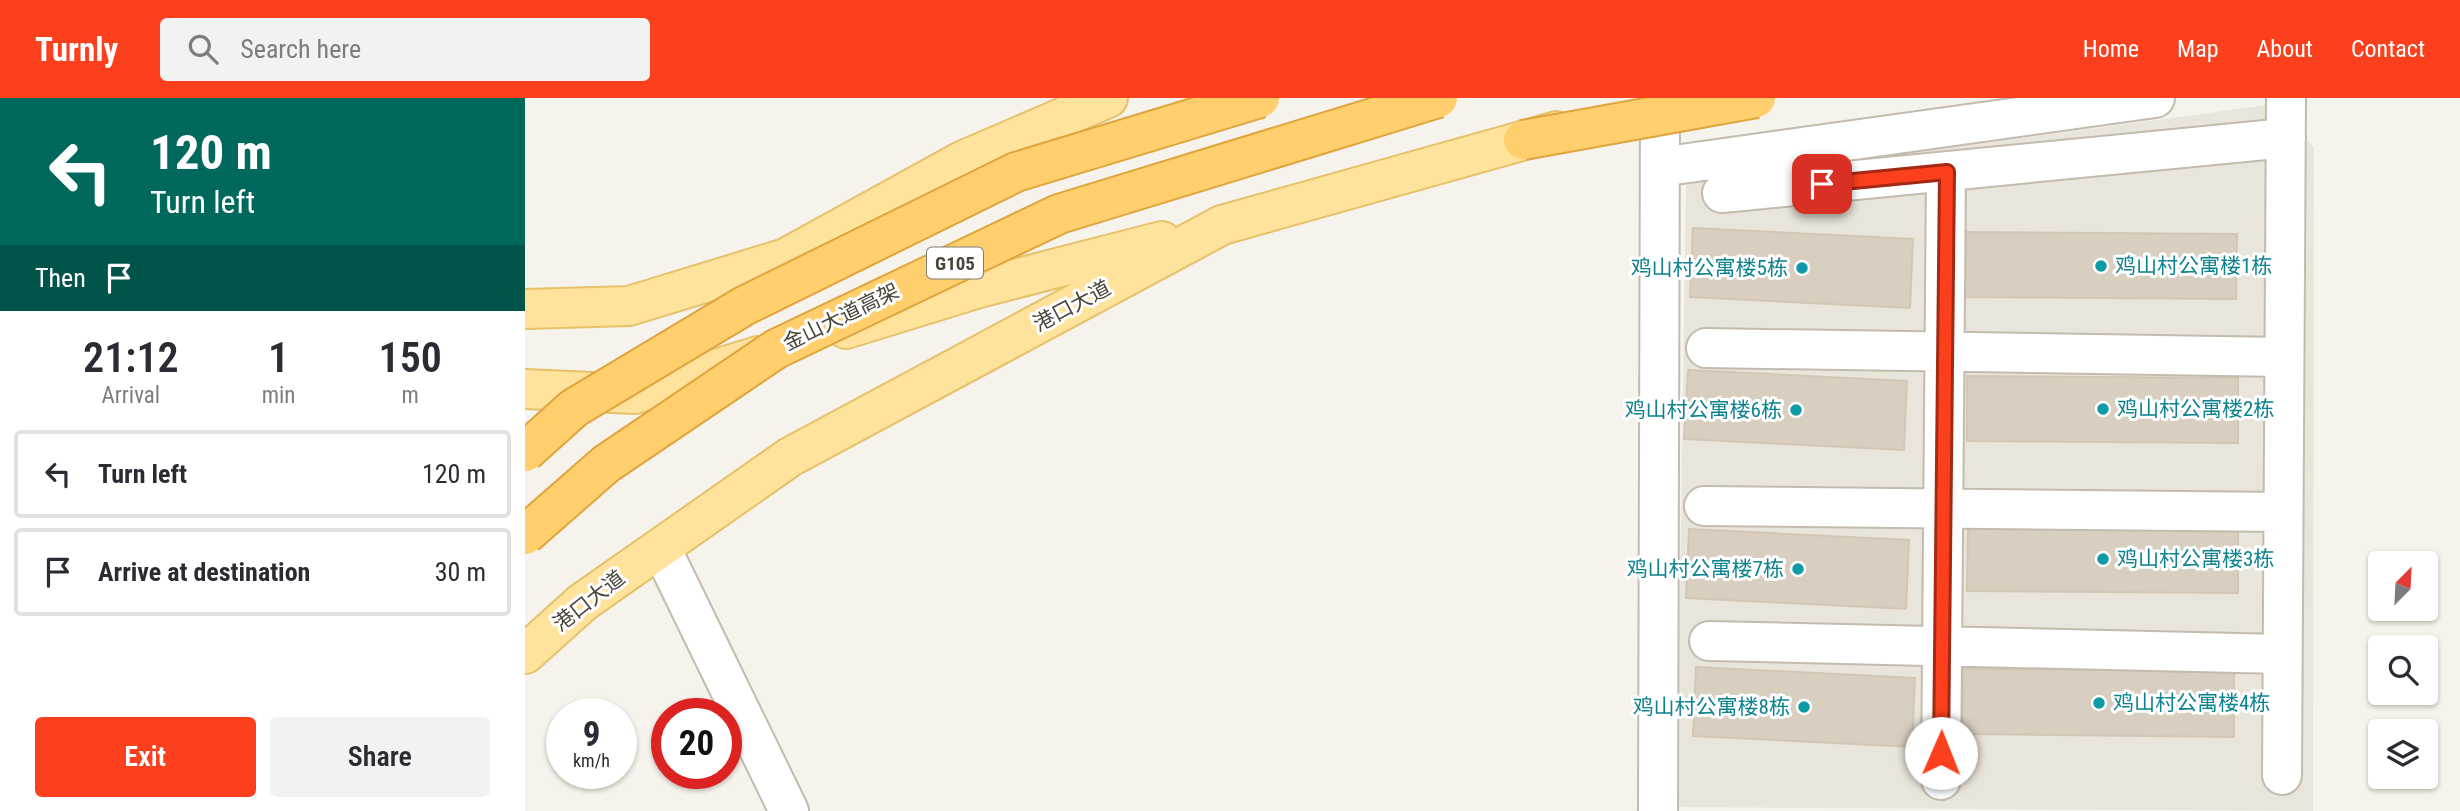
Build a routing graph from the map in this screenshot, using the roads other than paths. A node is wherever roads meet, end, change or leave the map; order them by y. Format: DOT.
graph roads {
  1 [pos="1108,98"];
  2 [pos="1260,98"];
  3 [pos="1438,98"];
  4 [pos="1756,98"];
  5 [pos="2155,98"];
  6 [pos="2286,98"];
  7 [pos="1672,101"];
  8 [pos="2286,138"];
  9 [pos="1523,140"];
  10 [pos="1660,167"];
  11 [pos="1947,172"];
  12 [pos="1722,193"];
  13 [pos="1221,225"];
  14 [pos="525,309"];
  15 [pos="1706,348"];
  16 [pos="1945,352"];
  17 [pos="2284,357"];
  18 [pos="525,389"];
  19 [pos="525,452"];
  20 [pos="1704,506"];
  21 [pos="1943,509"];
  22 [pos="2283,512"];
  23 [pos="525,535"];
  24 [pos="661,548"];
  25 [pos="1709,641"];
  26 [pos="1942,646"];
  27 [pos="525,654"];
  28 [pos="2282,654"];
  29 [pos="2282,775"];
  30 [pos="1941,780"];
  31 [pos="789,811"];
  32 [pos="1658,811"];
  1 -- 14 [label="main road"];
  2 -- 19 [label="highway, G105, bridge"];
  3 -- 23 [label="highway, 金山大道高架 / G105, bridge"];
  4 -- 9 [label="highway, bridge"];
  5 -- 10 [label="street"];
  6 -- 8 [label="street"];
  7 -- 9 [label="main road, 港口大道"];
  7 -- 10 [label="street"];
  8 -- 11 [label="street"];
  8 -- 17 [label="street"];
  9 -- 13 [label="main road, 港口大道"];
  10 -- 32 [label="street"];
  11 -- 12 [label="street"];
  11 -- 16 [label="street"];
  13 -- 18 [label="main road"];
  13 -- 24 [label="main road, 港口大道"];
  15 -- 16 [label="street"];
  16 -- 17 [label="street"];
  16 -- 21 [label="street"];
  17 -- 22 [label="street"];
  20 -- 21 [label="street"];
  21 -- 22 [label="street"];
  21 -- 26 [label="street"];
  22 -- 28 [label="street"];
  24 -- 27 [label="main road, 港口大道"];
  24 -- 31 [label="street"];
  25 -- 26 [label="street"];
  26 -- 28 [label="street"];
  26 -- 30 [label="street"];
  28 -- 29 [label="street"];
}
